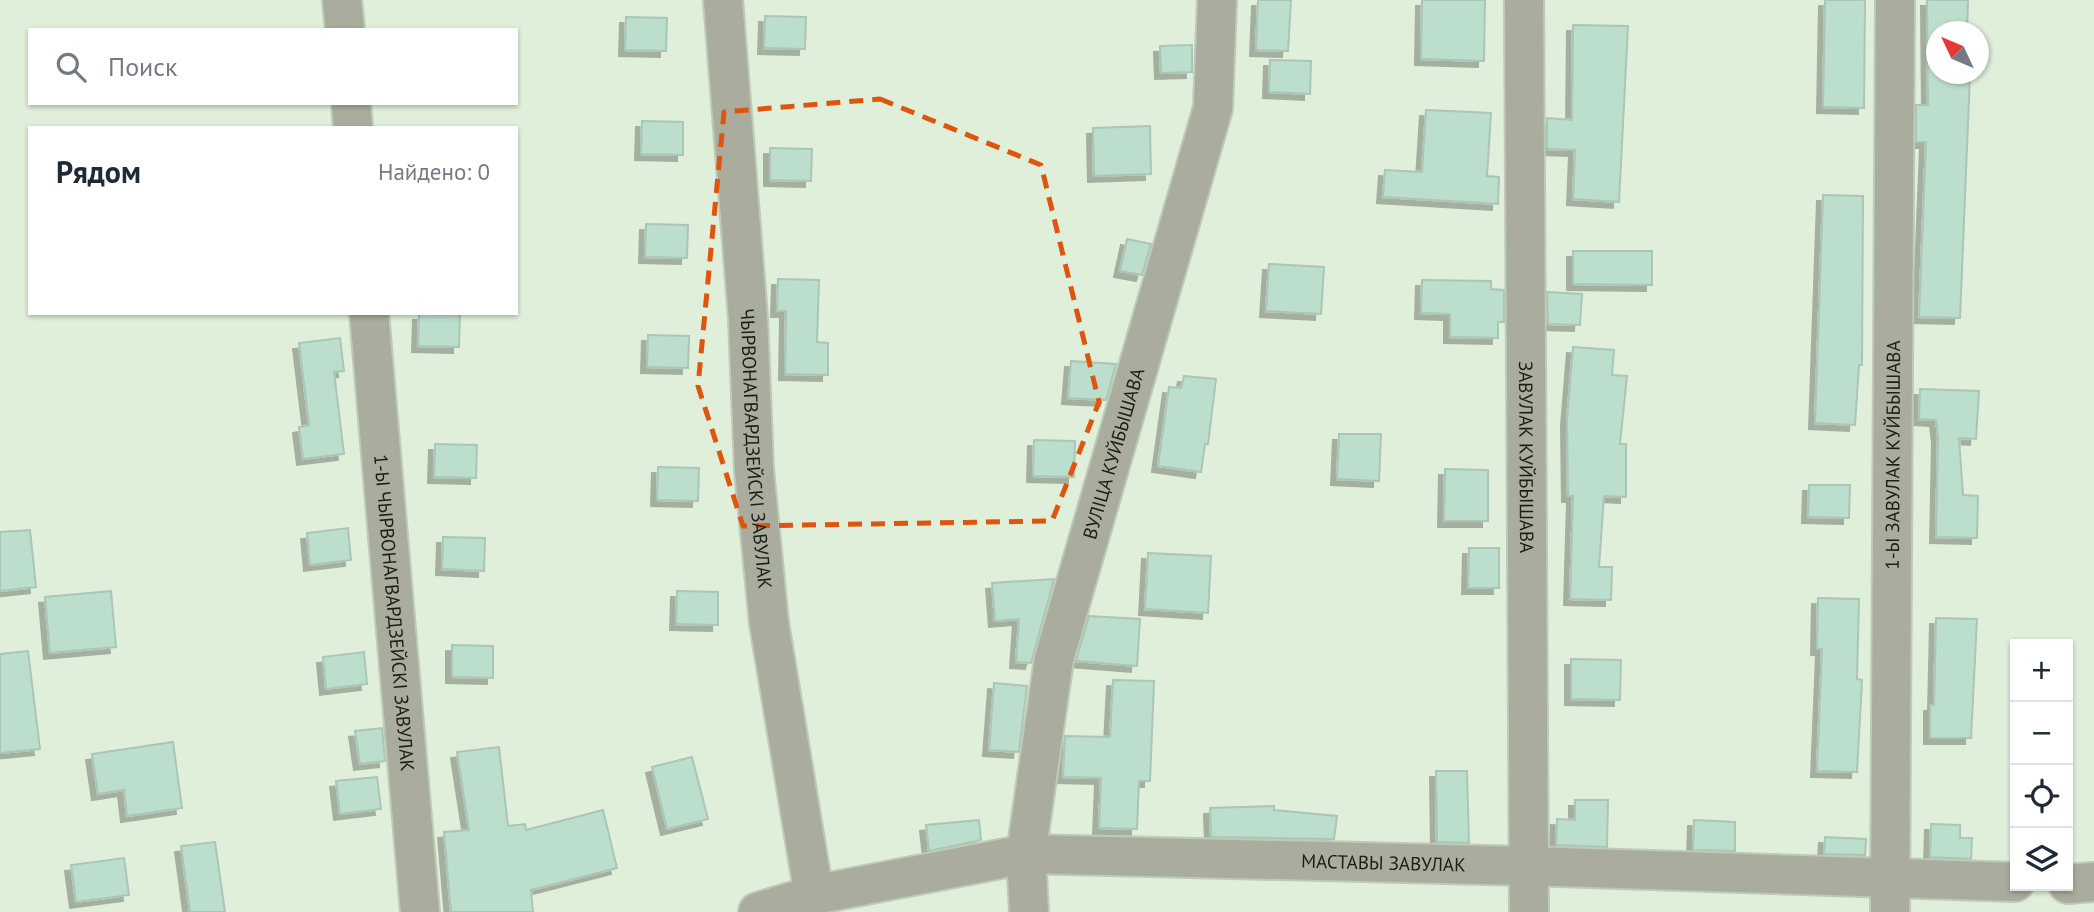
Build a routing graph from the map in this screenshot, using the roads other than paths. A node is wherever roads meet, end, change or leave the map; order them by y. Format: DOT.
graph roads {
  1 [pos="342,0"];
  2 [pos="723,0"];
  3 [pos="1217,0"];
  4 [pos="1524,0"];
  5 [pos="1895,0"];
  6 [pos="345,28"];
  7 [pos="351,105"];
  8 [pos="353,126"];
  9 [pos="369,315"];
  10 [pos="1027,854"];
  11 [pos="1528,866"];
  12 [pos="2094,882"];
  13 [pos="2010,883"];
  14 [pos="2073,884"];
  15 [pos="814,895"];
  16 [pos="1891,895"];
  17 [pos="420,912"];
  18 [pos="758,912"];
  19 [pos="1028,912"];
  20 [pos="1529,912"];
  1 -- 6 [label="street"];
  2 -- 15 [label="street, ЧЫРВОНАГВАРДЗЕЙСКІ ЗАВУЛАК"];
  3 -- 10 [label="street, ВУЛІЦА КУЙБЫШАВА"];
  4 -- 11 [label="street, ЗАВУЛАК КУЙБЫШАВА"];
  5 -- 16 [label="street, 1-Ы ЗАВУЛАК КУЙБЫШАВА"];
  7 -- 8 [label="street"];
  9 -- 17 [label="street, 1-Ы ЧЫРВОНАГВАРДЗЕЙСКІ ЗАВУЛАК"];
  10 -- 11 [label="street, МАСТАВЫ ЗАВУЛАК"];
  10 -- 15 [label="street, МАСТАВЫ ЗАВУЛАК"];
  10 -- 19 [label="street, ВУЛІЦА КУЙБЫШАВА"];
  11 -- 16 [label="street, МАСТАВЫ ЗАВУЛАК"];
  11 -- 20 [label="street, ЗАВУЛАК КУЙБЫШАВА"];
  12 -- 14 [label="street"];
  13 -- 16 [label="street, МАСТАВЫ ЗАВУЛАК"];
  15 -- 18 [label="street, МАСТАВЫ ЗАВУЛАК"];
}
